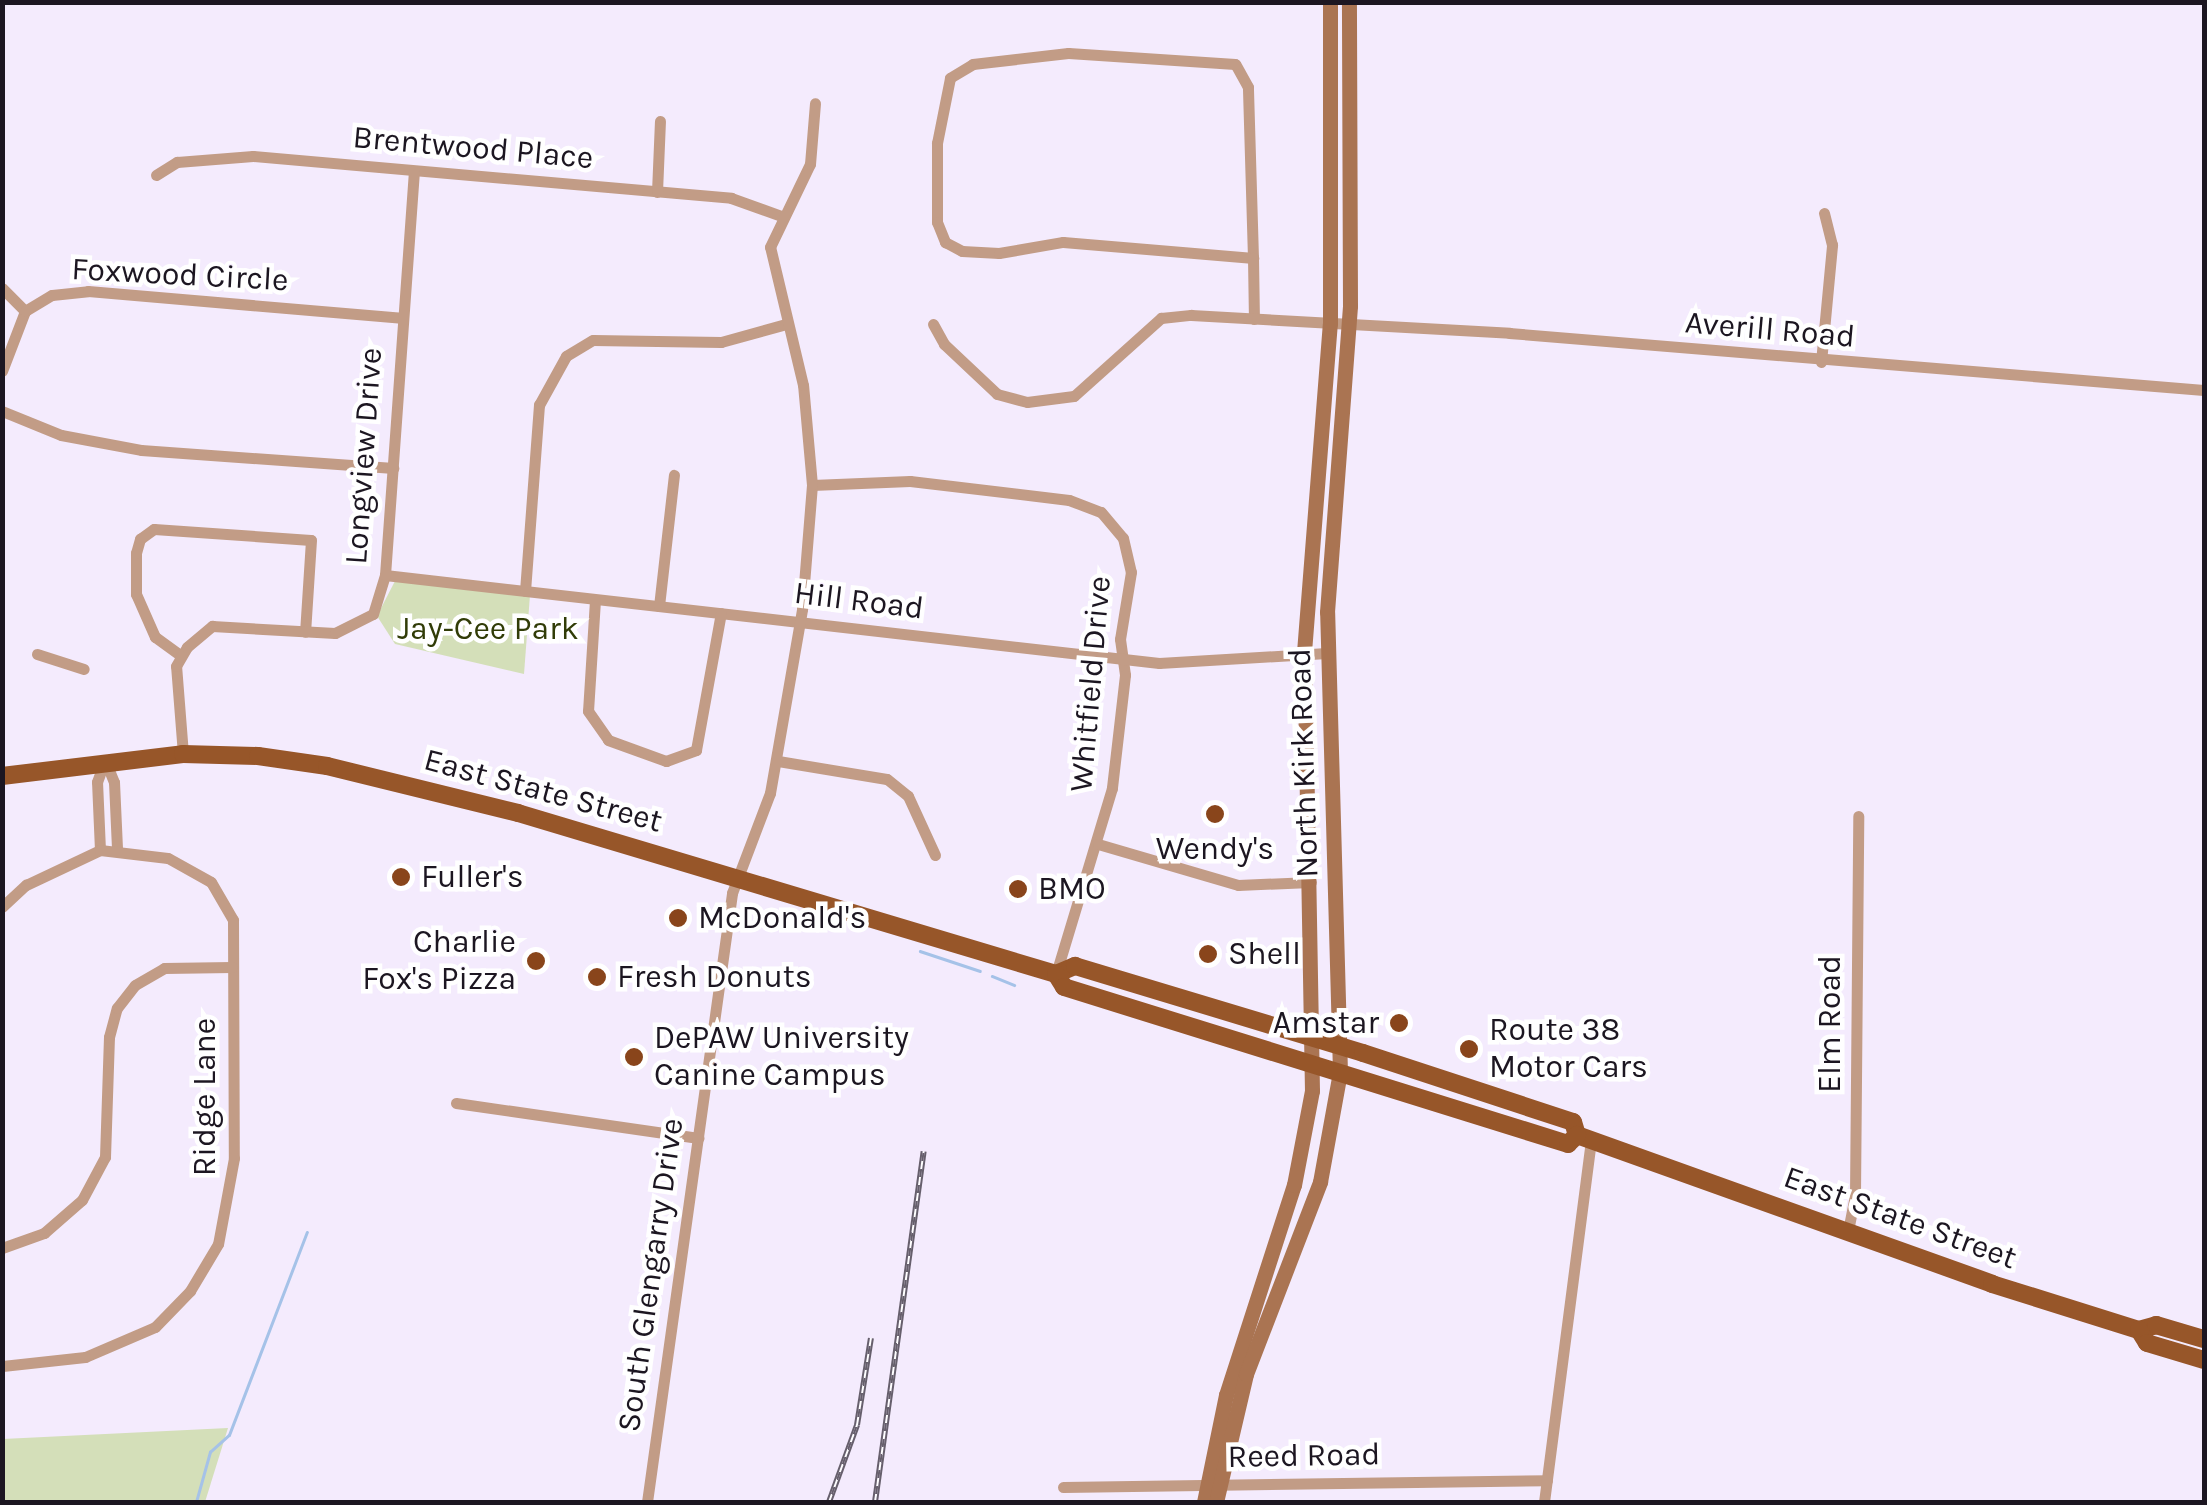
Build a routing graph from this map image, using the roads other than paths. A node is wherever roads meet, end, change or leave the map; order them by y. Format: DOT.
graph roads {
  1 [pos="1330,2"];
  2 [pos="1349,2"];
  3 [pos="816,102"];
  4 [pos="660,121"];
  5 [pos="414,171"];
  6 [pos="156,174"];
  7 [pos="657,192"];
  8 [pos="1824,214"];
  9 [pos="784,217"];
  10 [pos="1253,258"];
  11 [pos="2,288"];
  12 [pos="25,311"];
  13 [pos="400,318"];
  14 [pos="1254,320"];
  15 [pos="786,324"];
  16 [pos="934,324"];
  17 [pos="1330,324"];
  18 [pos="1349,325"];
  19 [pos="1821,362"];
  20 [pos="2,371"];
  21 [pos="2204,390"];
  22 [pos="2,411"];
  23 [pos="393,468"];
  24 [pos="674,475"];
  25 [pos="812,485"];
  26 [pos="385,576"];
  27 [pos="525,590"];
  28 [pos="596,600"];
  29 [pos="659,606"];
  30 [pos="721,613"];
  31 [pos="800,621"];
  32 [pos="304,632"];
  33 [pos="1304,652"];
  34 [pos="1327,653"];
  35 [pos="37,654"];
  36 [pos="180,655"];
  37 [pos="1123,660"];
  38 [pos="84,669"];
  39 [pos="183,754"];
  40 [pos="106,760"];
  41 [pos="778,760"];
  42 [pos="2,776"];
  43 [pos="1858,816"];
  44 [pos="1098,844"];
  45 [pos="117,849"];
  46 [pos="100,850"];
  47 [pos="935,855"];
  48 [pos="736,877"];
  49 [pos="1311,882"];
  50 [pos="2,907"];
  51 [pos="232,967"];
  52 [pos="1056,974"];
  53 [pos="1314,1038"];
  54 [pos="1340,1046"];
  55 [pos="1313,1064"];
  56 [pos="1340,1072"];
  57 [pos="456,1102"];
  58 [pos="698,1138"];
  59 [pos="1584,1138"];
  60 [pos="1848,1231"];
  61 [pos="2,1248"];
  62 [pos="2139,1330"];
  63 [pos="1252,1339"];
  64 [pos="2204,1339"];
  65 [pos="2204,1360"];
  66 [pos="2,1366"];
  67 [pos="1547,1480"];
  68 [pos="1062,1487"];
  69 [pos="647,1502"];
  70 [pos="1204,1502"];
  71 [pos="1216,1502"];
  72 [pos="1544,1502"];
  1 -- 17 [label="main road, North Kirk Road"];
  2 -- 18 [label="main road, North Kirk Road"];
  3 -- 9 [label="street, South Glengarry Drive"];
  4 -- 7 [label="street"];
  5 -- 6 [label="street, Brentwood Place"];
  5 -- 7 [label="street, Brentwood Place"];
  5 -- 13 [label="street, Longview Drive"];
  7 -- 9 [label="street, Brentwood Place"];
  8 -- 19 [label="street"];
  9 -- 15 [label="street, South Glengarry Drive"];
  10 -- 10 [label="street"];
  10 -- 14 [label="street"];
  11 -- 12 [label="street"];
  12 -- 13 [label="street, Foxwood Circle"];
  12 -- 20 [label="street"];
  13 -- 23 [label="street, Longview Drive"];
  14 -- 16 [label="street, Averill Road"];
  14 -- 17 [label="street, Averill Road"];
  15 -- 25 [label="street, South Glengarry Drive"];
  15 -- 27 [label="street"];
  17 -- 18 [label="street, Averill Road"];
  17 -- 33 [label="main road, North Kirk Road"];
  18 -- 19 [label="street, Averill Road"];
  18 -- 34 [label="main road, North Kirk Road"];
  19 -- 21 [label="street, Averill Road"];
  22 -- 23 [label="street"];
  23 -- 26 [label="street, Longview Drive"];
  24 -- 29 [label="street"];
  25 -- 31 [label="street, South Glengarry Drive"];
  25 -- 37 [label="street, Whitfield Drive"];
  26 -- 27 [label="street, Hill Road"];
  26 -- 32 [label="street, Longview Drive"];
  27 -- 28 [label="street, Hill Road"];
  28 -- 29 [label="street, Hill Road"];
  28 -- 30 [label="street"];
  29 -- 30 [label="street, Hill Road"];
  30 -- 31 [label="street, Hill Road"];
  31 -- 37 [label="street, Hill Road"];
  31 -- 41 [label="street, South Glengarry Drive"];
  32 -- 36 [label="street, Longview Drive"];
  32 -- 36 [label="street"];
  33 -- 34 [label="street, Hill Road"];
  33 -- 37 [label="street, Hill Road"];
  33 -- 49 [label="main road, North Kirk Road"];
  34 -- 54 [label="main road, North Kirk Road"];
  35 -- 38 [label="street"];
  36 -- 39 [label="street"];
  37 -- 44 [label="street, Whitfield Drive"];
  39 -- 40 [label="main road, East State Street"];
  39 -- 48 [label="main road, East State Street"];
  40 -- 42 [label="main road, East State Street"];
  40 -- 45 [label="street"];
  40 -- 46 [label="street"];
  41 -- 47 [label="street"];
  41 -- 48 [label="street, South Glengarry Drive"];
  43 -- 60 [label="street, Elm Road"];
  44 -- 49 [label="street"];
  44 -- 52 [label="street, Whitfield Drive"];
  45 -- 46 [label="street, Ridge Lane"];
  45 -- 51 [label="street, Ridge Lane"];
  46 -- 50 [label="street"];
  48 -- 52 [label="main road, East State Street"];
  48 -- 58 [label="street, South Glengarry Drive"];
  49 -- 53 [label="main road, North Kirk Road"];
  51 -- 61 [label="street"];
  51 -- 66 [label="street, Ridge Lane"];
  52 -- 53 [label="main road, East State Street"];
  52 -- 55 [label="main road, East State Street"];
  53 -- 54 [label="main road, East State Street"];
  53 -- 55 [label="main road, North Kirk Road"];
  54 -- 56 [label="main road, North Kirk Road"];
  54 -- 59 [label="main road, East State Street"];
  55 -- 56 [label="main road, East State Street"];
  55 -- 63 [label="main road, North Kirk Road"];
  56 -- 59 [label="main road, East State Street"];
  56 -- 63 [label="main road, North Kirk Road"];
  57 -- 58 [label="street"];
  58 -- 69 [label="street, South Glengarry Drive"];
  59 -- 60 [label="main road, East State Street"];
  59 -- 67 [label="street"];
  60 -- 62 [label="main road, East State Street"];
  62 -- 64 [label="main road, East State Street"];
  62 -- 65 [label="main road"];
  63 -- 70 [label="main road, North Kirk Road"];
  63 -- 71 [label="main road, North Kirk Road"];
  67 -- 68 [label="street, Reed Road"];
  67 -- 72 [label="street"];
}
